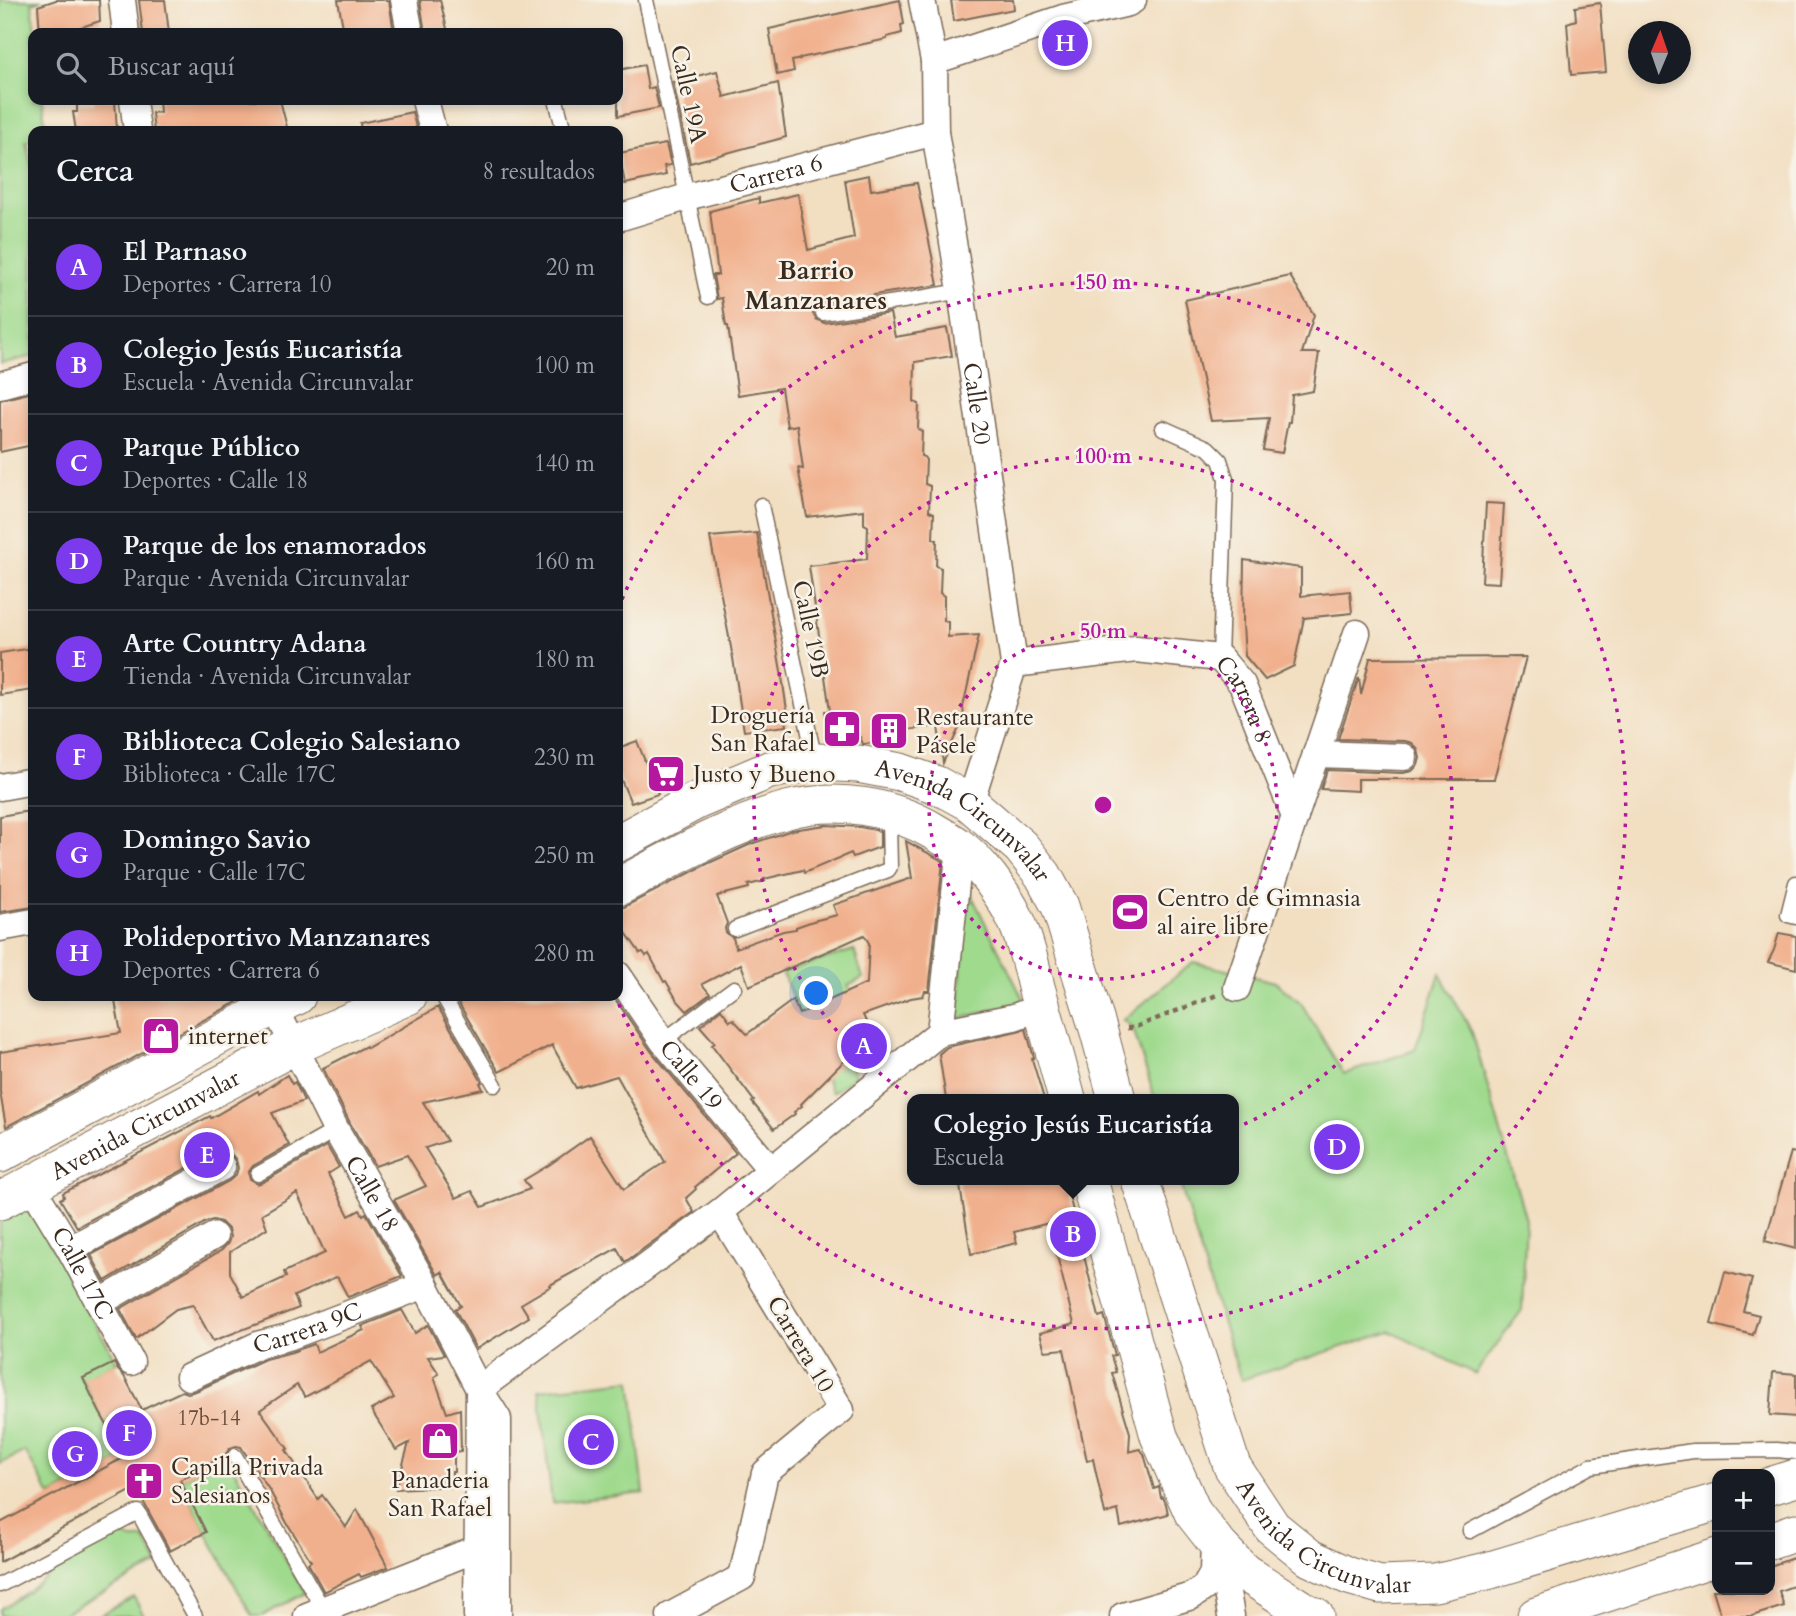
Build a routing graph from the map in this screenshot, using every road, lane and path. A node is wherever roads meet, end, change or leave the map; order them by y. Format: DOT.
graph roads {
  1 [pos="122,0"];
  2 [pos="404,0"];
  3 [pos="646,0"];
  4 [pos="922,0"];
  5 [pos="1130,1"];
  6 [pos="1060,9"];
  7 [pos="125,28"];
  8 [pos="409,28"];
  9 [pos="934,61"];
  10 [pos="134,105"];
  11 [pos="426,105"];
  12 [pos="557,105"];
  13 [pos="136,126"];
  14 [pos="432,126"];
  15 [pos="563,126"];
  16 [pos="935,132"];
  17 [pos="687,197"];
  18 [pos="623,216"];
  19 [pos="961,291"];
  20 [pos="708,297"];
  21 [pos="823,313"];
  22 [pos="28,377"];
  23 [pos="0,385"];
  24 [pos="1163,428"];
  25 [pos="761,505"];
  26 [pos="1357,634"];
  27 [pos="1220,658"];
  28 [pos="1014,664"];
  29 [pos="1316,754"];
  30 [pos="1404,757"];
  31 [pos="816,762"];
  32 [pos="28,782"];
  33 [pos="0,787"];
  34 [pos="970,803"];
  35 [pos="892,812"];
  36 [pos="1295,817"];
  37 [pos="623,840"];
  38 [pos="960,847"];
  39 [pos="1796,883"];
  40 [pos="623,884"];
  41 [pos="1796,917"];
  42 [pos="28,923"];
  43 [pos="0,928"];
  44 [pos="735,929"];
  45 [pos="623,982"];
  46 [pos="734,988"];
  47 [pos="1237,988"];
  48 [pos="1086,992"];
  49 [pos="277,1001"];
  50 [pos="282,1001"];
  51 [pos="397,1001"];
  52 [pos="446,1001"];
  53 [pos="1042,1007"];
  54 [pos="940,1032"];
  55 [pos="1098,1032"];
  56 [pos="663,1041"];
  57 [pos="294,1046"];
  58 [pos="495,1085"];
  59 [pos="1066,1094"];
  60 [pos="1116,1094"];
  61 [pos="336,1130"];
  62 [pos="1,1148"];
  63 [pos="222,1167"];
  64 [pos="771,1170"];
  65 [pos="258,1174"];
  66 [pos="1090,1185"];
  67 [pos="1142,1185"];
  68 [pos="16,1193"];
  69 [pos="720,1212"];
  70 [pos="214,1236"];
  71 [pos="70,1249"];
  72 [pos="425,1285"];
  73 [pos="99,1303"];
  74 [pos="131,1362"];
  75 [pos="189,1377"];
  76 [pos="479,1389"];
  77 [pos="1796,1452"];
  78 [pos="235,1455"];
  79 [pos="1796,1478"];
  80 [pos="1775,1484"];
  81 [pos="1712,1504"];
  82 [pos="1470,1531"];
  83 [pos="1796,1532"];
  84 [pos="1775,1539"];
  85 [pos="488,1544"];
  86 [pos="1217,1544"];
  87 [pos="1712,1560"];
  88 [pos="0,1585"];
  89 [pos="315,1612"];
  90 [pos="1301,1615"];
  91 [pos="195,1616"];
  92 [pos="477,1616"];
  93 [pos="498,1616"];
  94 [pos="670,1616"];
  95 [pos="1124,1616"];
  96 [pos="1231,1616"];
  97 [pos="1536,1616"];
  1 -- 7 [label="street"];
  2 -- 8 [label="street"];
  3 -- 17 [label="lane, Calle 19A"];
  4 -- 9 [label="street, Calle 20"];
  5 -- 6 [label="street"];
  6 -- 9 [label="street"];
  9 -- 16 [label="street, Calle 20"];
  10 -- 13 [label="street"];
  11 -- 14 [label="street"];
  12 -- 15 [label="lane"];
  16 -- 17 [label="street, Carrera 6"];
  16 -- 19 [label="street, Calle 20"];
  17 -- 18 [label="street, Carrera 6"];
  17 -- 20 [label="lane, Calle 19A"];
  19 -- 21 [label="lane"];
  19 -- 28 [label="street, Calle 20"];
  22 -- 23 [label="street"];
  24 -- 27 [label="lane"];
  25 -- 31 [label="lane, Calle 19B"];
  26 -- 29 [label="street"];
  27 -- 28 [label="street, Carrera 8"];
  27 -- 36 [label="street, Carrera 8"];
  28 -- 34 [label="street, Calle 20"];
  29 -- 30 [label="street"];
  29 -- 36 [label="street"];
  31 -- 34 [label="main road, Avenida Circunvalar"];
  31 -- 37 [label="main road, Avenida Circunvalar"];
  32 -- 33 [label="street"];
  34 -- 48 [label="main road, Avenida Circunvalar"];
  35 -- 38 [label="main road, Avenida Circunvalar"];
  35 -- 40 [label="main road, Avenida Circunvalar"];
  35 -- 44 [label="lane"];
  36 -- 47 [label="street"];
  38 -- 53 [label="main road, Avenida Circunvalar"];
  38 -- 54 [label="street"];
  39 -- 41 [label="lane"];
  42 -- 43 [label="street"];
  45 -- 56 [label="street, Calle 19"];
  46 -- 56 [label="lane"];
  47 -- 55 [label="path"];
  48 -- 53 [label="main road"];
  48 -- 55 [label="main road, Avenida Circunvalar"];
  49 -- 62 [label="main road, Avenida Circunvalar"];
  50 -- 57 [label="street, Calle 18"];
  51 -- 57 [label="main road, Avenida Circunvalar"];
  52 -- 58 [label="lane"];
  53 -- 54 [label="street"];
  53 -- 59 [label="main road, Avenida Circunvalar"];
  54 -- 64 [label="street"];
  55 -- 60 [label="main road, Avenida Circunvalar"];
  56 -- 64 [label="street, Calle 19"];
  57 -- 61 [label="street, Calle 18"];
  57 -- 68 [label="main road, Avenida Circunvalar"];
  61 -- 65 [label="lane"];
  61 -- 72 [label="street, Calle 18"];
  63 -- 71 [label="street"];
  64 -- 69 [label="street"];
  66 -- 86 [label="main road"];
  67 -- 81 [label="main road, Avenida Circunvalar"];
  68 -- 71 [label="street, Calle 17C"];
  69 -- 76 [label="street"];
  69 -- 94 [label="street, Carrera 10"];
  70 -- 73 [label="street"];
  71 -- 73 [label="street, Calle 17C"];
  72 -- 75 [label="street, Carrera 9C"];
  72 -- 76 [label="street, Calle 18"];
  73 -- 74 [label="street, Calle 17C"];
  76 -- 85 [label="street, Calle 18"];
  77 -- 82 [label="lane"];
  78 -- 89 [label="lane"];
  79 -- 80 [label="main road"];
  83 -- 84 [label="main road"];
  85 -- 89 [label="street"];
  85 -- 92 [label="street, Calle 18"];
  85 -- 93 [label="street, Calle 18"];
  86 -- 90 [label="main road"];
  86 -- 95 [label="street"];
  86 -- 96 [label="street"];
  87 -- 97 [label="main road"];
  88 -- 91 [label="lane"];
}
